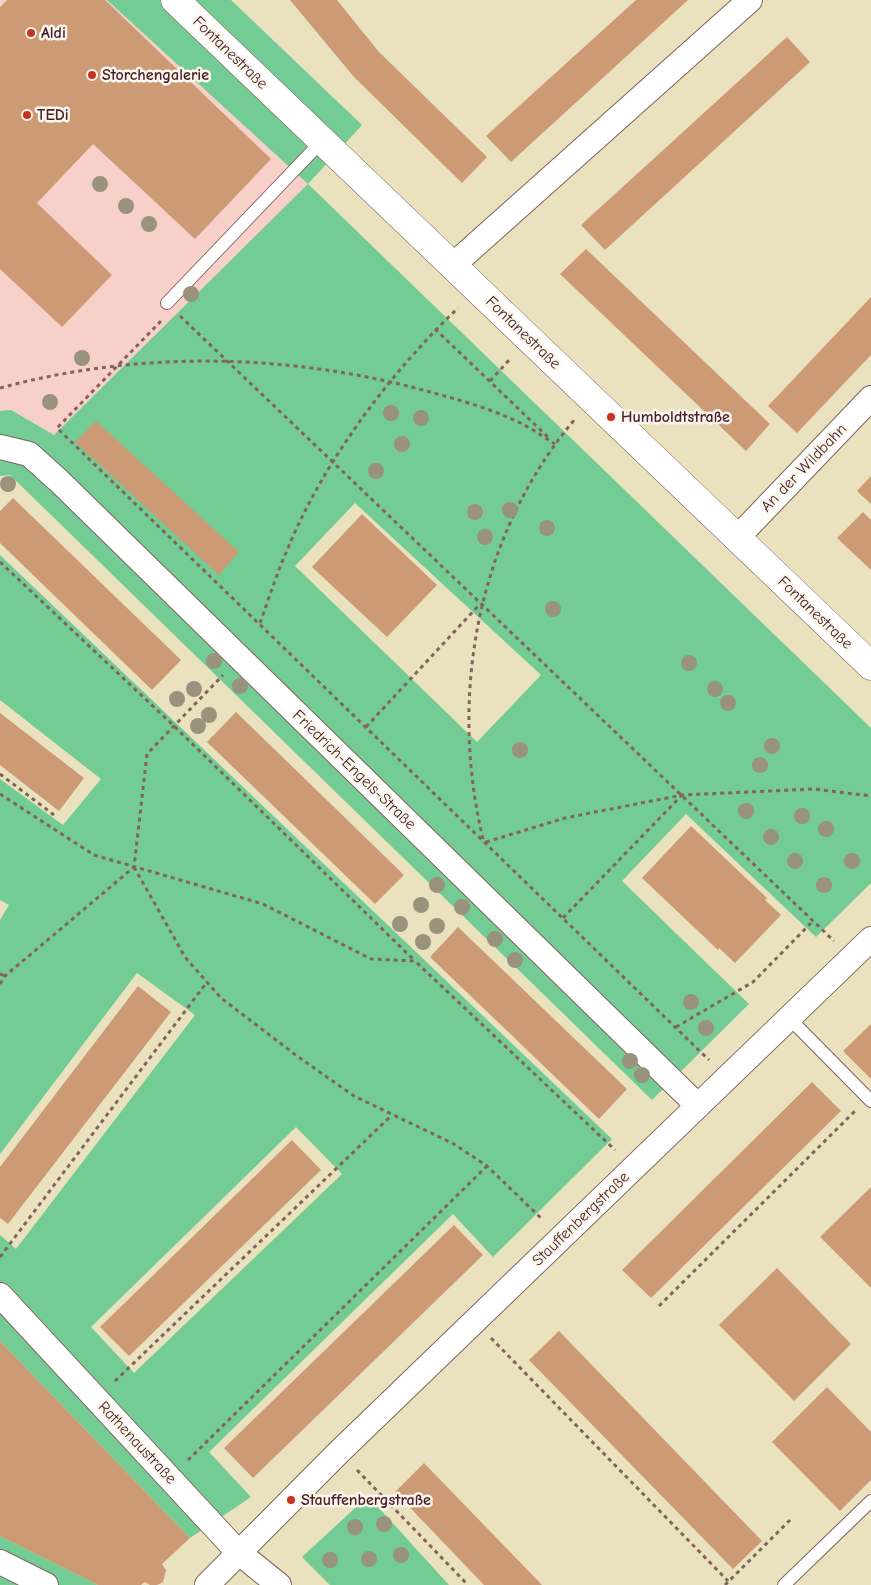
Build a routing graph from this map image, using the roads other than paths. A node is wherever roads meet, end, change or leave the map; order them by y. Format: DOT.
graph roads {
  1 [pos="174,0"];
  2 [pos="750,0"];
  3 [pos="322,141"];
  4 [pos="452,266"];
  5 [pos="170,306"];
  6 [pos="871,398"];
  7 [pos="1,447"];
  8 [pos="738,538"];
  9 [pos="871,666"];
  10 [pos="871,939"];
  11 [pos="789,1018"];
  12 [pos="870,1099"];
  13 [pos="698,1106"];
  14 [pos="0,1296"];
  15 [pos="871,1501"];
  16 [pos="238,1552"];
  17 [pos="0,1562"];
  18 [pos="46,1585"];
  19 [pos="207,1585"];
  20 [pos="279,1585"];
  21 [pos="784,1585"];
  1 -- 3 [label="street, Fontanestraße"];
  2 -- 4 [label="street"];
  3 -- 4 [label="street, Fontanestraße"];
  3 -- 5 [label="lane"];
  4 -- 8 [label="street, Fontanestraße"];
  6 -- 8 [label="street, An der Wildbahn"];
  7 -- 13 [label="street, Friedrich-Engels-Straße"];
  8 -- 9 [label="street, Fontanestraße"];
  10 -- 11 [label="street, Stauffenbergstraße"];
  11 -- 12 [label="lane"];
  11 -- 13 [label="street, Stauffenbergstraße"];
  13 -- 16 [label="street, Stauffenbergstraße"];
  14 -- 16 [label="street, Rathenaustraße"];
  15 -- 21 [label="lane"];
  16 -- 19 [label="street, Stauffenbergstraße"];
  16 -- 20 [label="street, Rathenaustraße"];
  17 -- 18 [label="street"];
}
